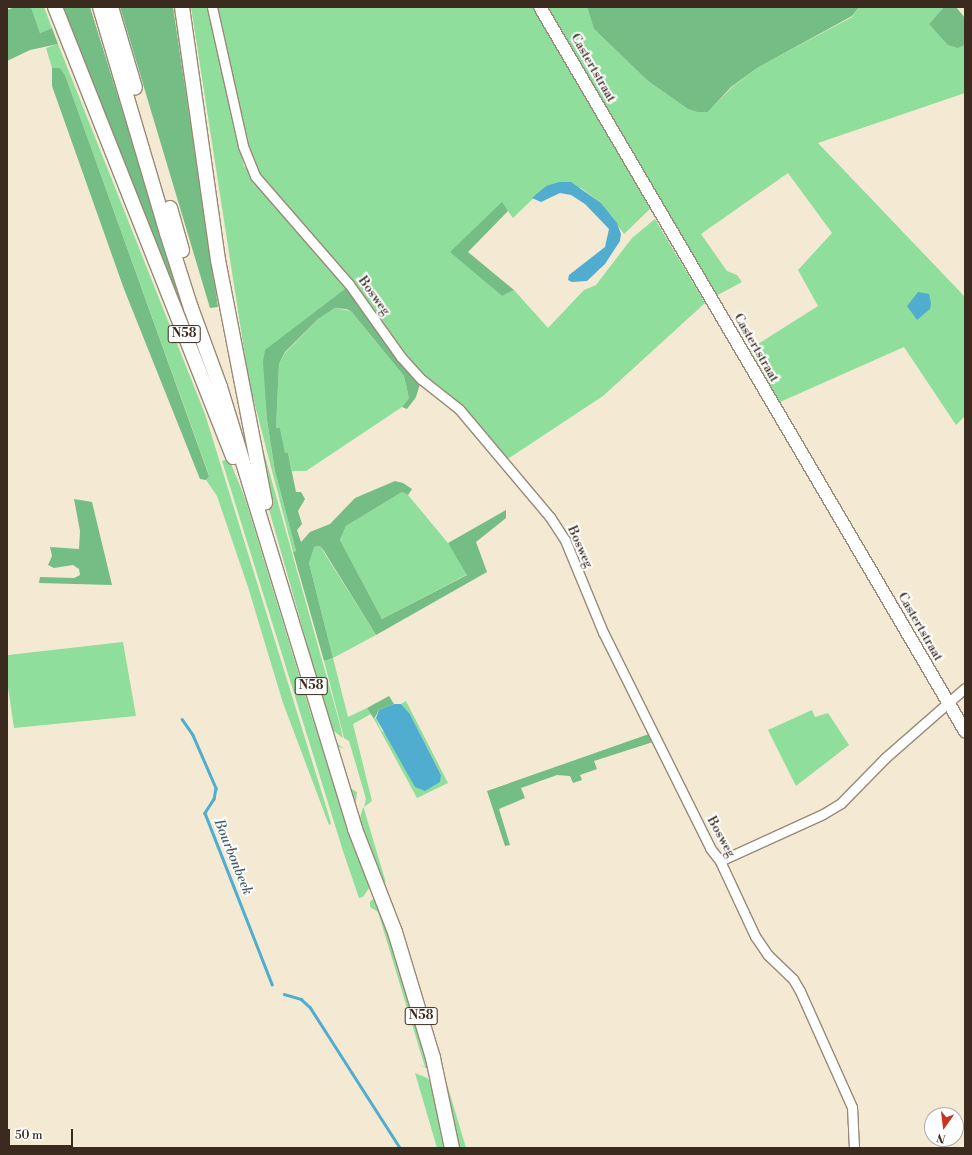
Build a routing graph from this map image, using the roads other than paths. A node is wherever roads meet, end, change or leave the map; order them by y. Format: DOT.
graph roads {
  1 [pos="55,7"];
  2 [pos="100,7"];
  3 [pos="112,7"];
  4 [pos="182,7"];
  5 [pos="212,7"];
  6 [pos="540,7"];
  7 [pos="220,387"];
  8 [pos="272,554"];
  9 [pos="965,688"];
  10 [pos="948,703"];
  11 [pos="965,731"];
  12 [pos="720,861"];
  13 [pos="452,1148"];
  14 [pos="854,1148"];
  1 -- 8 [label="main road, N58"];
  2 -- 7 [label="main road, N58"];
  3 -- 7 [label="main road, N58"];
  4 -- 8 [label="main road, N58"];
  5 -- 12 [label="street, Bosweg"];
  6 -- 10 [label="main road, Castertstraat"];
  7 -- 8 [label="main road, N58"];
  8 -- 13 [label="main road, N58"];
  9 -- 10 [label="street"];
  10 -- 11 [label="main road, Castertstraat"];
  10 -- 12 [label="street"];
  12 -- 14 [label="street, Bosweg"];
}
